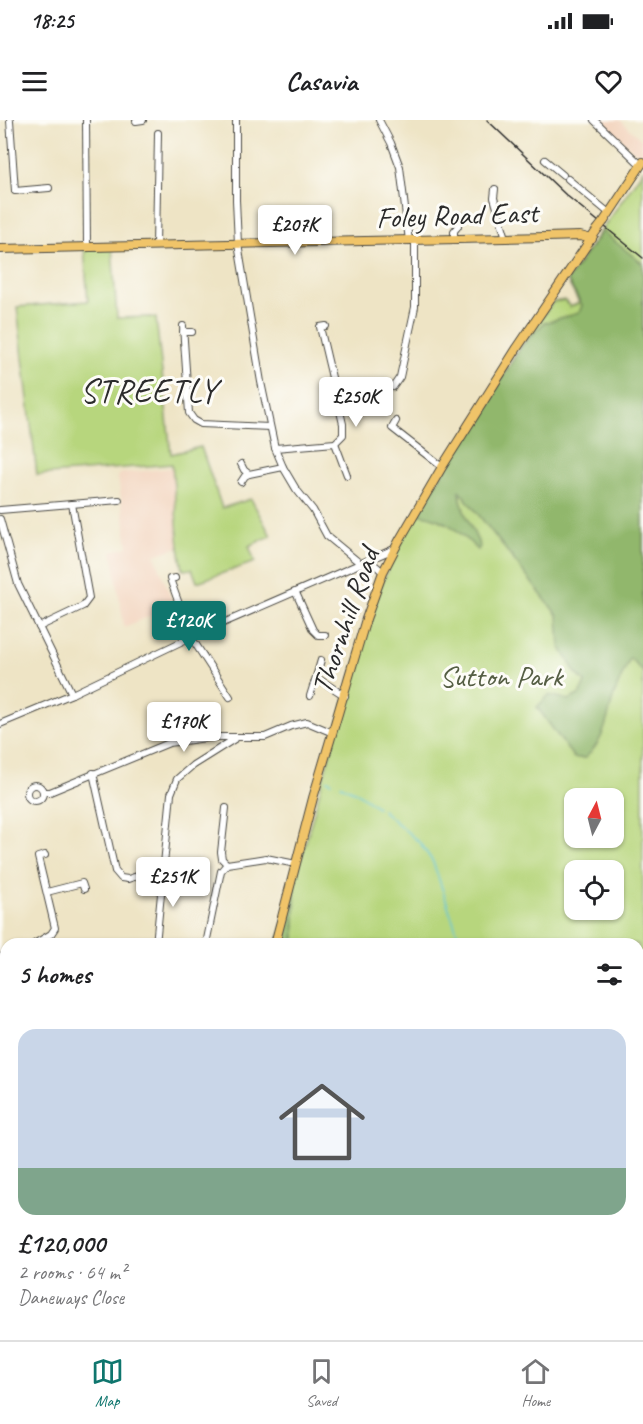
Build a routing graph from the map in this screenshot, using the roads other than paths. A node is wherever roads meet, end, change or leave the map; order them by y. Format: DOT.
graph roads {
  1 [pos="10,120"];
  2 [pos="86,120"];
  3 [pos="145,120"];
  4 [pos="236,120"];
  5 [pos="379,120"];
  6 [pos="594,120"];
  7 [pos="136,121"];
  8 [pos="160,138"];
  9 [pos="545,160"];
  10 [pos="642,163"];
  11 [pos="45,186"];
  12 [pos="495,189"];
  13 [pos="15,191"];
  14 [pos="6,192"];
  15 [pos="609,213"];
  16 [pos="458,215"];
  17 [pos="506,238"];
  18 [pos="592,239"];
  19 [pos="454,240"];
  20 [pos="412,241"];
  21 [pos="238,244"];
  22 [pos="87,246"];
  23 [pos="156,246"];
  24 [pos="0,249"];
  25 [pos="320,327"];
  26 [pos="192,332"];
  27 [pos="394,382"];
  28 [pos="396,421"];
  29 [pos="270,427"];
  30 [pos="336,443"];
  31 [pos="275,448"];
  32 [pos="241,464"];
  33 [pos="283,467"];
  34 [pos="442,467"];
  35 [pos="249,474"];
  36 [pos="347,475"];
  37 [pos="241,482"];
  38 [pos="118,500"];
  39 [pos="72,504"];
  40 [pos="0,510"];
  41 [pos="0,519"];
  42 [pos="394,549"];
  43 [pos="369,560"];
  44 [pos="361,564"];
  45 [pos="383,572"];
  46 [pos="175,578"];
  47 [pos="296,593"];
  48 [pos="39,627"];
  49 [pos="325,635"];
  50 [pos="191,637"];
  51 [pos="321,660"];
  52 [pos="316,677"];
  53 [pos="225,688"];
  54 [pos="72,694"];
  55 [pos="217,694"];
  56 [pos="310,696"];
  57 [pos="345,696"];
  58 [pos="230,697"];
  59 [pos="0,724"];
  60 [pos="333,733"];
  61 [pos="237,737"];
  62 [pos="93,773"];
  63 [pos="43,792"];
  64 [pos="226,808"];
  65 [pos="45,855"];
  66 [pos="226,864"];
  67 [pos="296,864"];
  68 [pos="165,867"];
  69 [pos="84,889"];
  70 [pos="47,892"];
  71 [pos="211,920"];
  72 [pos="219,922"];
  73 [pos="44,938"];
  74 [pos="157,938"];
  75 [pos="207,938"];
  76 [pos="277,938"];
  1 -- 13 [label="street"];
  2 -- 22 [label="street"];
  3 -- 7 [label="street"];
  4 -- 21 [label="street"];
  5 -- 20 [label="street"];
  6 -- 10 [label="street"];
  8 -- 23 [label="street"];
  9 -- 15 [label="street"];
  10 -- 15 [label="main road, Thornhill Road"];
  11 -- 13 [label="street"];
  12 -- 17 [label="street"];
  13 -- 14 [label="street"];
  15 -- 18 [label="main road, Thornhill Road, bridge"];
  16 -- 19 [label="street"];
  17 -- 18 [label="main road, Foley Road East"];
  17 -- 19 [label="main road, Foley Road East"];
  18 -- 34 [label="main road, Thornhill Road"];
  19 -- 20 [label="main road, Foley Road East"];
  20 -- 21 [label="main road, Foley Road East"];
  20 -- 27 [label="street"];
  21 -- 23 [label="main road, Foley Road East"];
  21 -- 29 [label="street"];
  22 -- 23 [label="main road, Foley Road East"];
  22 -- 24 [label="main road, Foley Road East"];
  25 -- 30 [label="street"];
  26 -- 29 [label="street"];
  28 -- 34 [label="street"];
  29 -- 31 [label="street"];
  30 -- 31 [label="street"];
  30 -- 36 [label="street"];
  31 -- 33 [label="street"];
  32 -- 35 [label="street"];
  33 -- 35 [label="street"];
  33 -- 44 [label="street"];
  34 -- 42 [label="main road, Thornhill Road"];
  35 -- 37 [label="street"];
  38 -- 39 [label="street"];
  39 -- 40 [label="street"];
  39 -- 48 [label="street"];
  41 -- 48 [label="street"];
  42 -- 43 [label="street"];
  42 -- 45 [label="main road, Thornhill Road"];
  43 -- 44 [label="street"];
  43 -- 45 [label="street"];
  44 -- 47 [label="street"];
  45 -- 57 [label="main road, Thornhill Road"];
  46 -- 50 [label="street"];
  47 -- 49 [label="street"];
  47 -- 50 [label="street"];
  48 -- 54 [label="street"];
  50 -- 53 [label="street"];
  50 -- 54 [label="street"];
  51 -- 52 [label="street"];
  52 -- 56 [label="street"];
  52 -- 57 [label="street"];
  53 -- 55 [label="street"];
  53 -- 58 [label="street"];
  54 -- 59 [label="street"];
  57 -- 60 [label="main road, Thornhill Road"];
  60 -- 61 [label="street"];
  60 -- 67 [label="main road, Thornhill Road"];
  61 -- 62 [label="street"];
  61 -- 68 [label="street"];
  62 -- 63 [label="street"];
  62 -- 68 [label="street"];
  64 -- 66 [label="street"];
  65 -- 70 [label="street"];
  66 -- 67 [label="street"];
  66 -- 71 [label="street"];
  67 -- 76 [label="main road, Thornhill Road"];
  68 -- 74 [label="street"];
  69 -- 70 [label="street"];
  70 -- 73 [label="street"];
  71 -- 72 [label="street"];
  71 -- 75 [label="street"];
}
